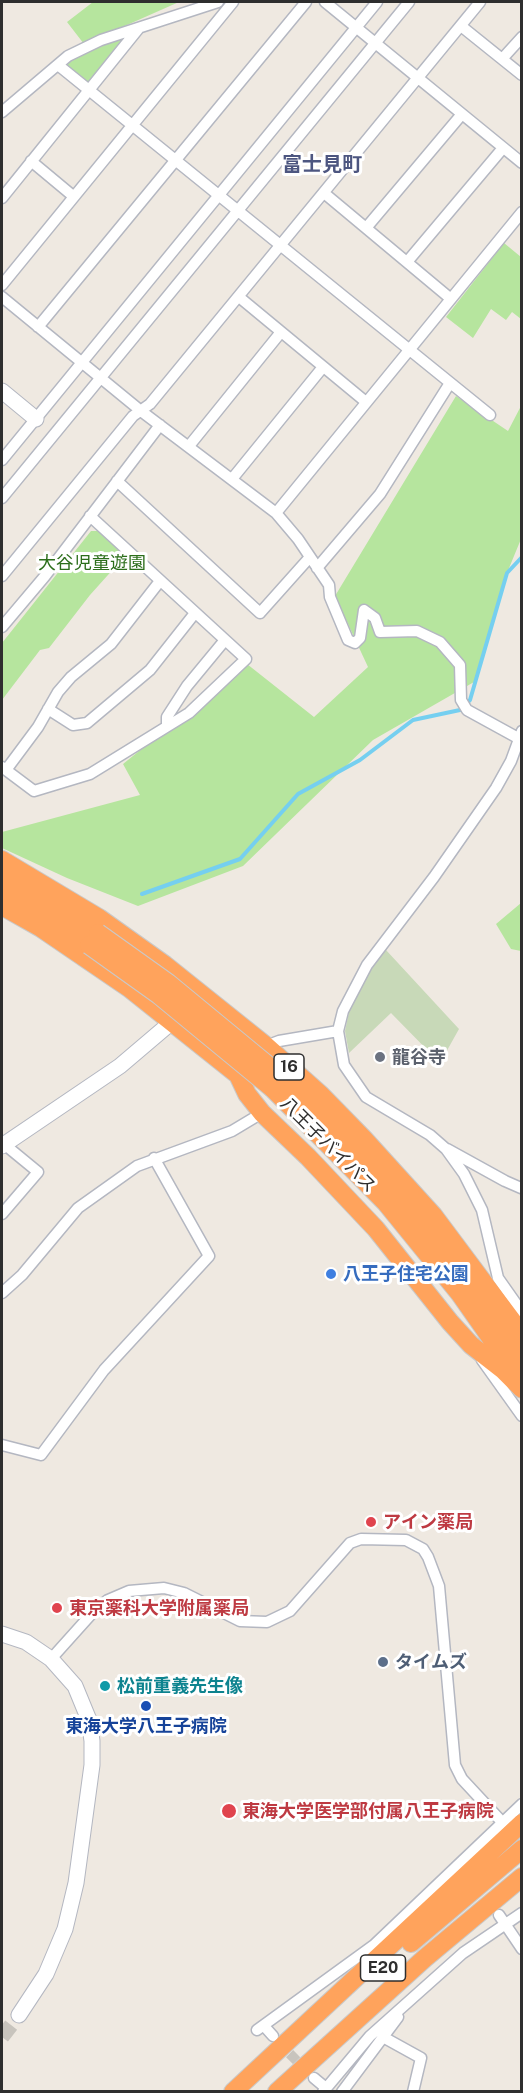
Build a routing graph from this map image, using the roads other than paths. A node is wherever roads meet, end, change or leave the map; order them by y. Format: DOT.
graph roads {
  1 [pos="218,2"];
  2 [pos="233,2"];
  3 [pos="306,2"];
  4 [pos="325,2"];
  5 [pos="377,2"];
  6 [pos="409,2"];
  7 [pos="480,2"];
  8 [pos="461,26"];
  9 [pos="140,27"];
  10 [pos="356,28"];
  11 [pos="522,37"];
  12 [pos="375,43"];
  13 [pos="502,59"];
  14 [pos="58,65"];
  15 [pos="522,75"];
  16 [pos="417,77"];
  17 [pos="90,90"];
  18 [pos="2,112"];
  19 [pos="462,114"];
  20 [pos="133,125"];
  21 [pos="503,148"];
  22 [pos="176,160"];
  23 [pos="31,161"];
  24 [pos="522,163"];
  25 [pos="324,192"];
  26 [pos="219,195"];
  27 [pos="73,196"];
  28 [pos="2,198"];
  29 [pos="238,211"];
  30 [pos="522,212"];
  31 [pos="366,228"];
  32 [pos="280,245"];
  33 [pos="407,262"];
  34 [pos="2,285"];
  35 [pos="2,297"];
  36 [pos="238,297"];
  37 [pos="451,299"];
  38 [pos="38,327"];
  39 [pos="281,332"];
  40 [pos="408,350"];
  41 [pos="80,362"];
  42 [pos="323,367"];
  43 [pos="100,378"];
  44 [pos="450,383"];
  45 [pos="2,391"];
  46 [pos="366,402"];
  47 [pos="141,411"];
  48 [pos="490,416"];
  49 [pos="36,418"];
  50 [pos="160,425"];
  51 [pos="189,446"];
  52 [pos="2,460"];
  53 [pos="232,479"];
  54 [pos="117,481"];
  55 [pos="2,498"];
  56 [pos="276,513"];
  57 [pos="90,516"];
  58 [pos="310,557"];
  59 [pos="317,568"];
  60 [pos="2,576"];
  61 [pos="160,581"];
  62 [pos="195,613"];
  63 [pos="2,627"];
  64 [pos="225,640"];
  65 [pos="48,709"];
  66 [pos="167,726"];
  67 [pos="520,734"];
  68 [pos="4,769"];
  69 [pos="2,860"];
  70 [pos="2,874"];
  71 [pos="2,891"];
  72 [pos="2,906"];
  73 [pos="94,939"];
  74 [pos="202,993"];
  75 [pos="172,1022"];
  76 [pos="339,1031"];
  77 [pos="265,1045"];
  78 [pos="238,1075"];
  79 [pos="277,1083"];
  80 [pos="262,1113"];
  81 [pos="3,1145"];
  82 [pos="446,1149"];
  83 [pos="154,1158"];
  84 [pos="521,1188"];
  85 [pos="2,1214"];
  86 [pos="417,1239"];
  87 [pos="2,1293"];
  88 [pos="520,1321"];
  89 [pos="471,1345"];
  90 [pos="522,1356"];
  91 [pos="522,1383"];
  92 [pos="522,1389"];
  93 [pos="522,1416"];
  94 [pos="2,1445"];
  95 [pos="2,1634"];
  96 [pos="51,1659"];
  97 [pos="522,1803"];
  98 [pos="502,1822"];
  99 [pos="522,1823"];
  100 [pos="522,1849"];
  101 [pos="522,1877"];
  102 [pos="522,1913"];
  103 [pos="499,1915"];
  104 [pos="507,1924"];
  105 [pos="522,1949"];
  106 [pos="409,2002"];
  107 [pos="19,2015"];
  108 [pos="273,2036"];
  109 [pos="383,2037"];
  110 [pos="314,2078"];
  111 [pos="324,2090"];
  112 [pos="233,2091"];
  113 [pos="248,2091"];
  114 [pos="277,2091"];
  115 [pos="342,2091"];
  116 [pos="413,2091"];
  1 -- 9 [label="street"];
  2 -- 20 [label="street"];
  3 -- 22 [label="street"];
  4 -- 10 [label="street"];
  5 -- 10 [label="street"];
  6 -- 12 [label="street"];
  7 -- 8 [label="street"];
  8 -- 13 [label="street"];
  8 -- 16 [label="street"];
  9 -- 14 [label="street"];
  9 -- 17 [label="street"];
  10 -- 12 [label="street"];
  10 -- 26 [label="street"];
  11 -- 13 [label="street"];
  12 -- 16 [label="street"];
  12 -- 29 [label="street"];
  13 -- 15 [label="street"];
  14 -- 17 [label="street"];
  14 -- 18 [label="street"];
  16 -- 19 [label="street"];
  16 -- 25 [label="street"];
  17 -- 20 [label="street"];
  17 -- 23 [label="street"];
  19 -- 21 [label="street"];
  19 -- 31 [label="street"];
  20 -- 22 [label="street"];
  20 -- 27 [label="street"];
  21 -- 24 [label="street"];
  21 -- 33 [label="street"];
  22 -- 26 [label="street"];
  22 -- 38 [label="street"];
  23 -- 27 [label="street"];
  23 -- 28 [label="street"];
  25 -- 31 [label="street"];
  25 -- 32 [label="street"];
  26 -- 29 [label="street"];
  26 -- 41 [label="street"];
  27 -- 34 [label="street"];
  29 -- 32 [label="street"];
  29 -- 43 [label="street"];
  30 -- 37 [label="street"];
  31 -- 33 [label="street"];
  32 -- 36 [label="street"];
  32 -- 40 [label="street"];
  33 -- 37 [label="street"];
  35 -- 38 [label="street"];
  36 -- 39 [label="street"];
  36 -- 47 [label="street"];
  37 -- 40 [label="street"];
  38 -- 41 [label="street"];
  39 -- 42 [label="street"];
  39 -- 51 [label="street"];
  40 -- 44 [label="street"];
  40 -- 46 [label="street"];
  41 -- 43 [label="street"];
  41 -- 49 [label="street"];
  42 -- 46 [label="street"];
  42 -- 53 [label="street"];
  43 -- 47 [label="street"];
  43 -- 55 [label="street"];
  44 -- 48 [label="street"];
  44 -- 59 [label="street"];
  45 -- 49 [label="street"];
  46 -- 56 [label="street"];
  47 -- 50 [label="street"];
  47 -- 60 [label="street"];
  49 -- 52 [label="street"];
  50 -- 51 [label="street"];
  50 -- 54 [label="street"];
  51 -- 53 [label="street"];
  53 -- 56 [label="street"];
  54 -- 57 [label="street"];
  54 -- 58 [label="street"];
  56 -- 58 [label="street"];
  57 -- 61 [label="street"];
  57 -- 63 [label="street"];
  58 -- 59 [label="street"];
  59 -- 67 [label="street"];
  61 -- 62 [label="street"];
  61 -- 65 [label="street"];
  62 -- 64 [label="street"];
  62 -- 65 [label="street"];
  64 -- 66 [label="street"];
  64 -- 66 [label="street"];
  65 -- 68 [label="street"];
  66 -- 68 [label="street"];
  67 -- 76 [label="street"];
  69 -- 74 [label="highway, 16"];
  70 -- 73 [label="highway, 八王子バイパス / 16"];
  71 -- 73 [label="highway, 八王子バイパス / 16"];
  72 -- 75 [label="highway"];
  73 -- 79 [label="highway, 八王子バイパス / 16, bridge"];
  74 -- 75 [label="street"];
  74 -- 77 [label="highway, 16"];
  75 -- 78 [label="highway"];
  75 -- 81 [label="street"];
  76 -- 77 [label="street"];
  76 -- 82 [label="street"];
  77 -- 78 [label="street"];
  77 -- 88 [label="highway, 16"];
  78 -- 80 [label="highway"];
  79 -- 86 [label="highway, 八王子バイパス / 16"];
  79 -- 90 [label="highway, 八王子バイパス / 16"];
  80 -- 83 [label="street"];
  80 -- 89 [label="highway"];
  81 -- 85 [label="street"];
  82 -- 84 [label="street"];
  82 -- 88 [label="street"];
  83 -- 87 [label="street"];
  83 -- 94 [label="street"];
  86 -- 89 [label="highway"];
  86 -- 91 [label="highway, 八王子バイパス / 16"];
  89 -- 92 [label="highway"];
  89 -- 93 [label="street"];
  95 -- 96 [label="street"];
  96 -- 98 [label="street"];
  96 -- 107 [label="street"];
  97 -- 98 [label="street"];
  98 -- 108 [label="street"];
  99 -- 112 [label="highway"];
  100 -- 113 [label="highway, E20"];
  101 -- 114 [label="highway, E20"];
  102 -- 104 [label="street"];
  103 -- 104 [label="street"];
  104 -- 105 [label="street"];
  104 -- 106 [label="street"];
  106 -- 109 [label="street"];
  106 -- 111 [label="street"];
  109 -- 115 [label="street"];
  109 -- 116 [label="street"];
  110 -- 111 [label="street"];
}
